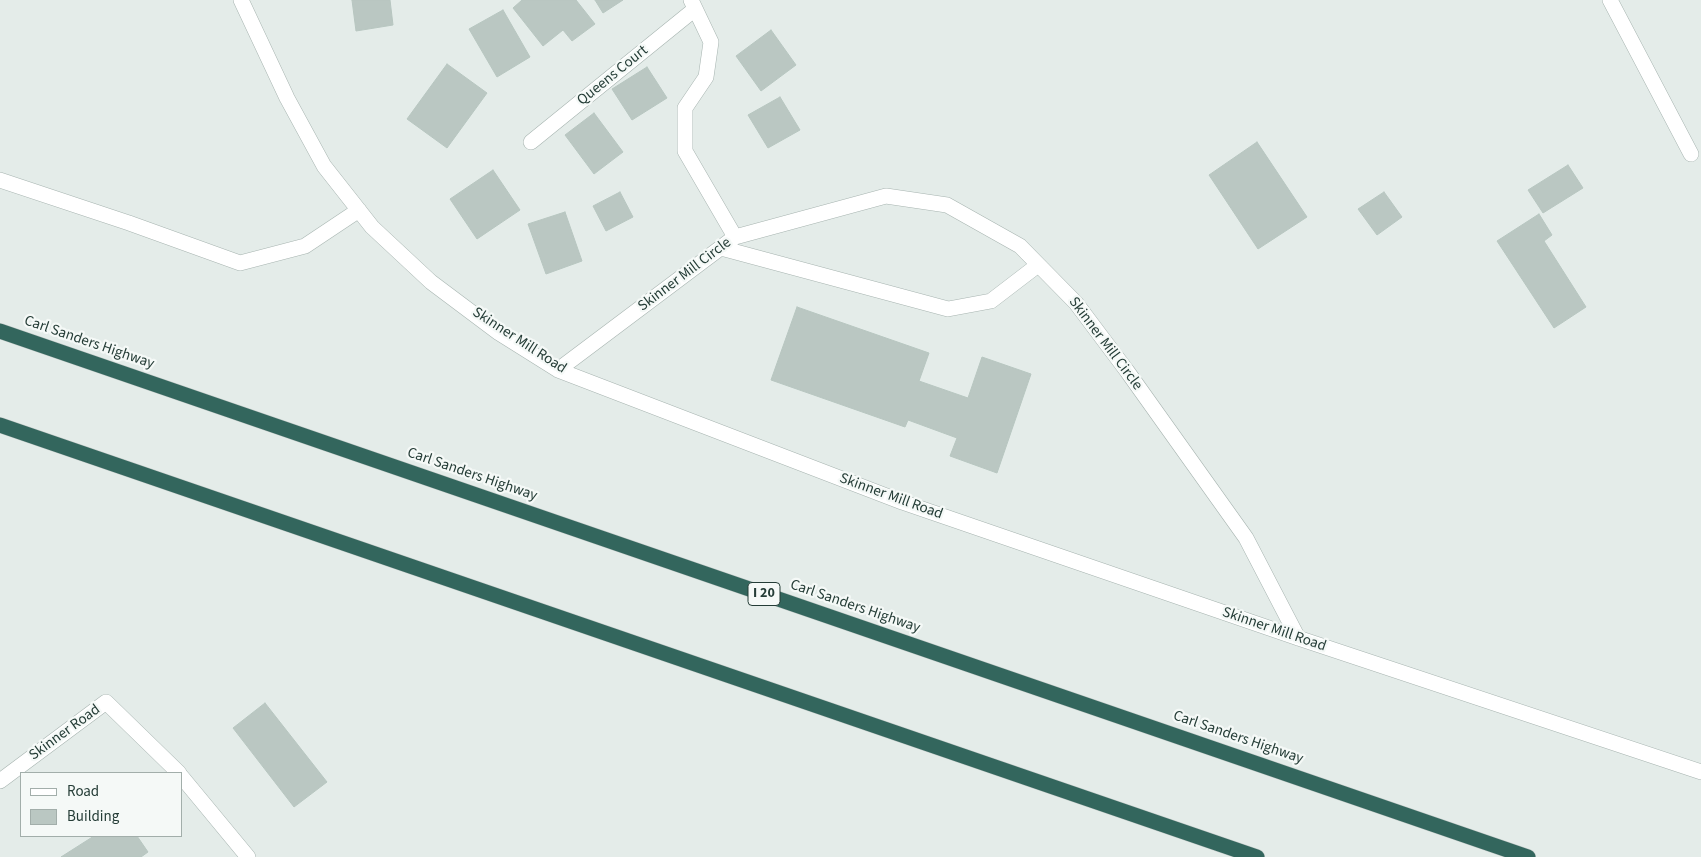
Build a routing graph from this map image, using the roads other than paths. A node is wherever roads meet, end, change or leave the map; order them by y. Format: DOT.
graph roads {
  1 [pos="241,0"];
  2 [pos="1610,0"];
  3 [pos="693,5"];
  4 [pos="532,142"];
  5 [pos="1691,154"];
  6 [pos="0,180"];
  7 [pos="359,210"];
  8 [pos="735,237"];
  9 [pos="721,248"];
  10 [pos="1038,265"];
  11 [pos="0,331"];
  12 [pos="558,370"];
  13 [pos="0,425"];
  14 [pos="1298,638"];
  15 [pos="178,772"];
  16 [pos="1701,772"];
  17 [pos="182,776"];
  18 [pos="0,781"];
  19 [pos="248,857"];
  20 [pos="1257,857"];
  21 [pos="1528,857"];
  1 -- 7 [label="street, Skinner Mill Road"];
  2 -- 5 [label="street"];
  3 -- 4 [label="street, Queens Court"];
  3 -- 8 [label="street"];
  6 -- 7 [label="street"];
  7 -- 12 [label="street, Skinner Mill Road"];
  8 -- 9 [label="street, Skinner Mill Circle"];
  8 -- 10 [label="street, Skinner Mill Circle"];
  9 -- 10 [label="street"];
  9 -- 12 [label="street, Skinner Mill Circle"];
  10 -- 14 [label="street, Skinner Mill Circle"];
  11 -- 21 [label="highway, Carl Sanders Highway / I 20"];
  12 -- 14 [label="street, Skinner Mill Road"];
  13 -- 20 [label="highway"];
  14 -- 16 [label="street, Skinner Mill Road"];
  15 -- 18 [label="street, Skinner Road"];
  17 -- 19 [label="street"];
}
